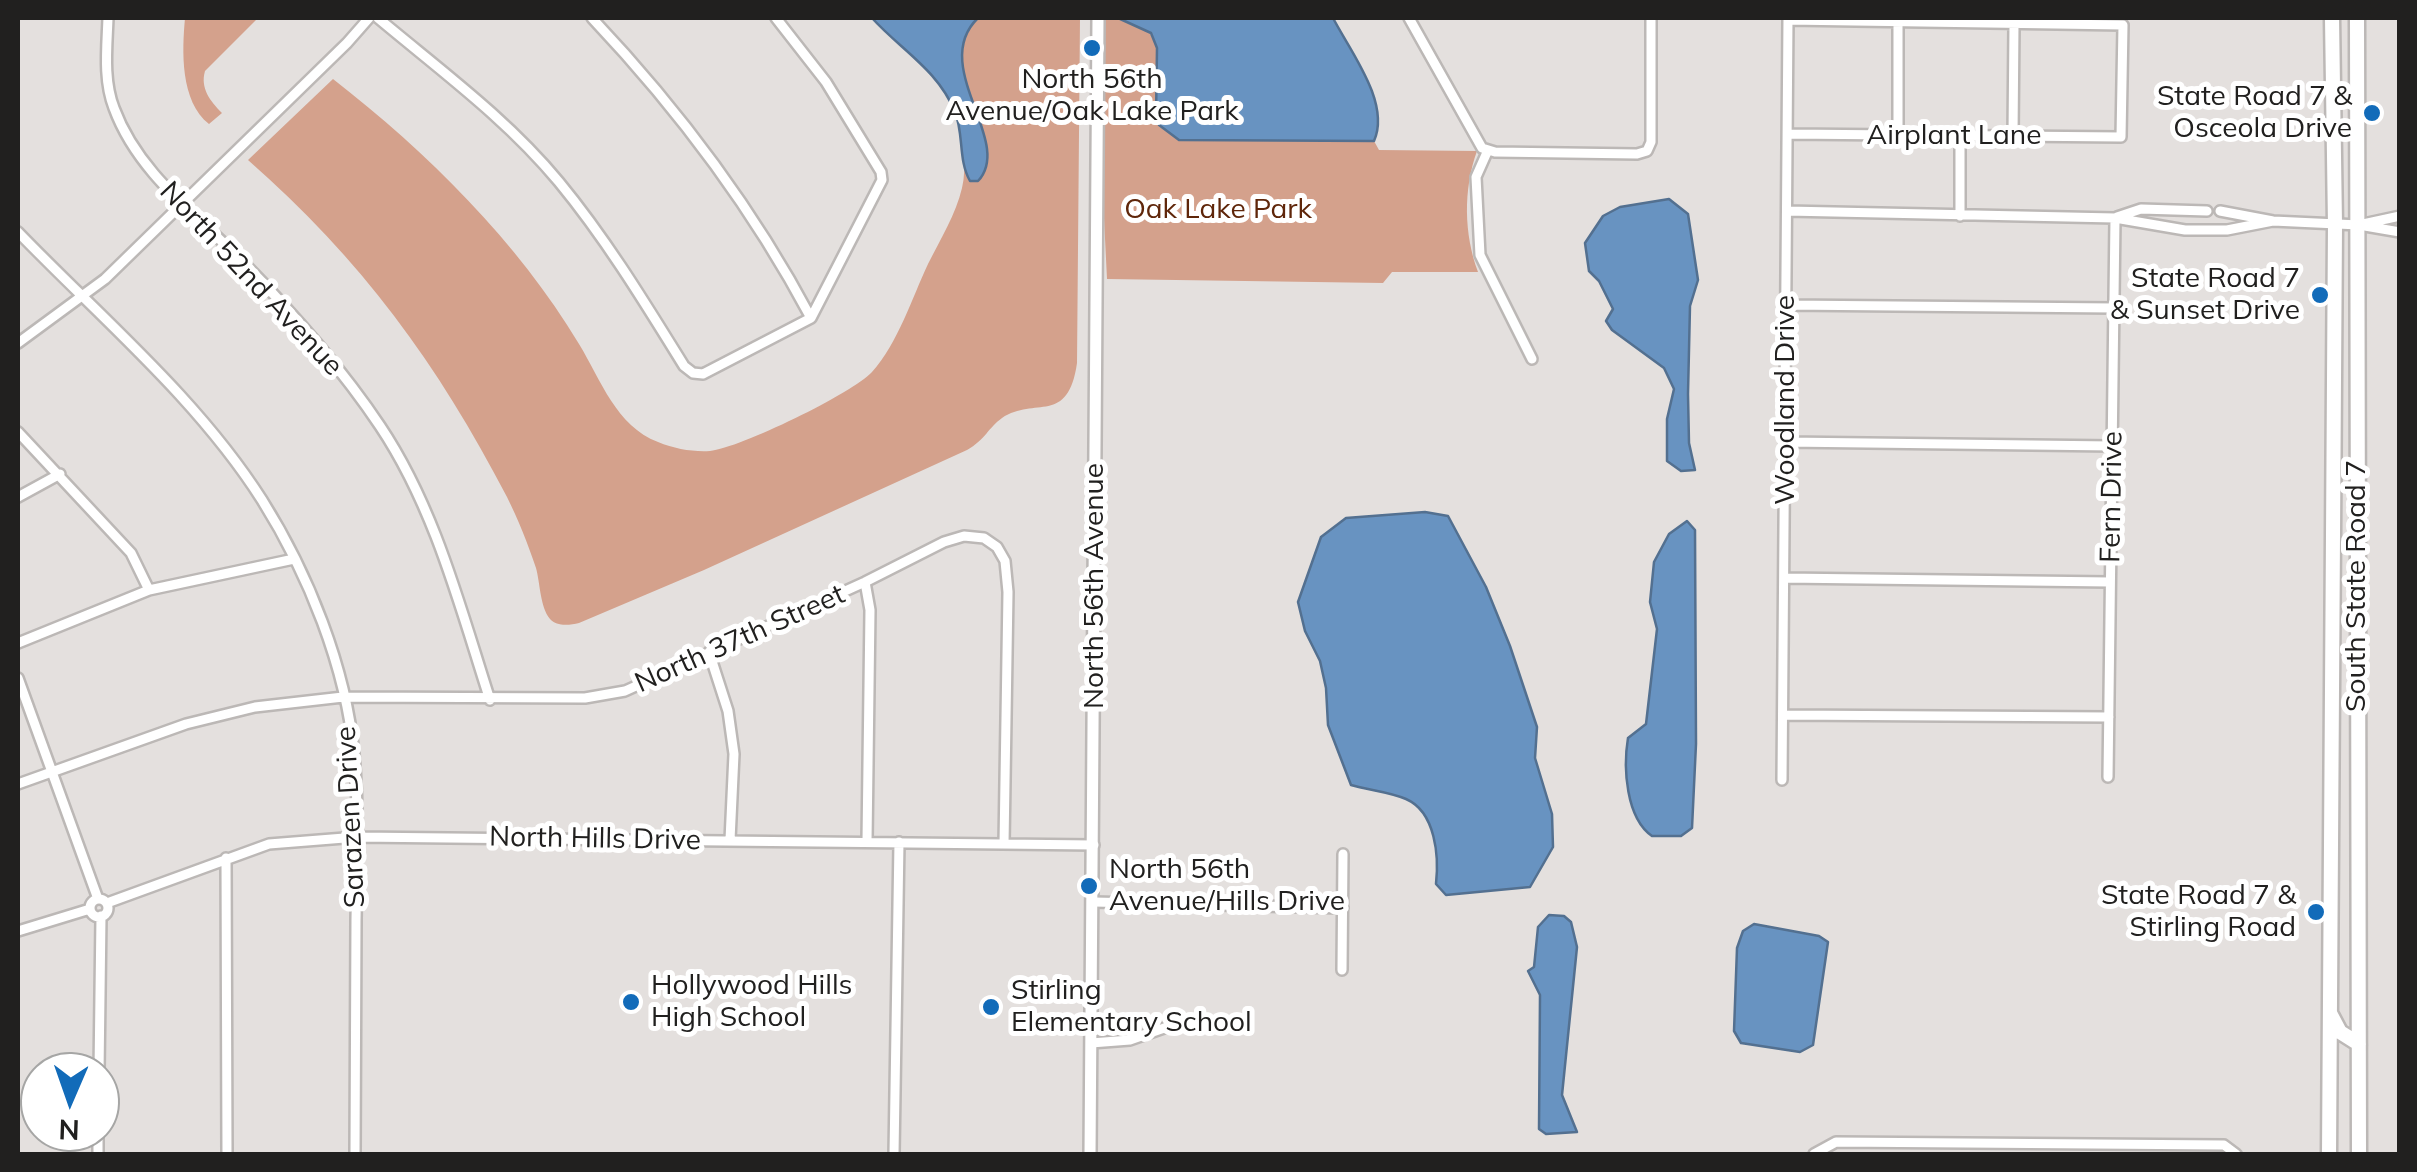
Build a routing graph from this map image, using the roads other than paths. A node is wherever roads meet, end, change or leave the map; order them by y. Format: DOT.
graph roads {
  1 [pos="108,18"];
  2 [pos="369,18"];
  3 [pos="378,18"];
  4 [pos="592,18"];
  5 [pos="776,18"];
  6 [pos="1098,18"];
  7 [pos="1408,18"];
  8 [pos="1651,18"];
  9 [pos="2332,18"];
  10 [pos="2357,18"];
  11 [pos="1788,19"];
  12 [pos="1898,22"];
  13 [pos="2014,24"];
  14 [pos="1788,134"];
  15 [pos="1898,135"];
  16 [pos="1960,136"];
  17 [pos="2013,136"];
  18 [pos="1485,149"];
  19 [pos="182,204"];
  20 [pos="2195,210"];
  21 [pos="1786,211"];
  22 [pos="2207,211"];
  23 [pos="2220,212"];
  24 [pos="1960,216"];
  25 [pos="2400,216"];
  26 [pos="2115,218"];
  27 [pos="2273,220"];
  28 [pos="2359,225"];
  29 [pos="2334,226"];
  30 [pos="2195,230"];
  31 [pos="18,232"];
  32 [pos="2400,232"];
  33 [pos="82,298"];
  34 [pos="1786,305"];
  35 [pos="2114,308"];
  36 [pos="811,318"];
  37 [pos="18,343"];
  38 [pos="1532,359"];
  39 [pos="18,432"];
  40 [pos="1786,442"];
  41 [pos="2113,446"];
  42 [pos="60,474"];
  43 [pos="18,497"];
  44 [pos="2332,532"];
  45 [pos="2357,559"];
  46 [pos="294,560"];
  47 [pos="1784,578"];
  48 [pos="865,582"];
  49 [pos="2110,582"];
  50 [pos="149,590"];
  51 [pos="18,644"];
  52 [pos="709,652"];
  53 [pos="18,678"];
  54 [pos="344,698"];
  55 [pos="490,700"];
  56 [pos="1783,715"];
  57 [pos="2110,718"];
  58 [pos="2330,772"];
  59 [pos="51,773"];
  60 [pos="2108,776"];
  61 [pos="1782,780"];
  62 [pos="18,784"];
  63 [pos="2356,791"];
  64 [pos="357,837"];
  65 [pos="730,840"];
  66 [pos="867,840"];
  67 [pos="899,842"];
  68 [pos="1004,844"];
  69 [pos="1094,845"];
  70 [pos="1343,854"];
  71 [pos="226,858"];
  72 [pos="102,901"];
  73 [pos="1094,902"];
  74 [pos="1343,908"];
  75 [pos="90,909"];
  76 [pos="101,916"];
  77 [pos="18,931"];
  78 [pos="1342,970"];
  79 [pos="2330,1012"];
  80 [pos="1170,1026"];
  81 [pos="1092,1043"];
  82 [pos="2358,1044"];
  83 [pos="99,1052"];
  84 [pos="227,1154"];
  85 [pos="354,1154"];
  86 [pos="894,1154"];
  87 [pos="1090,1154"];
  88 [pos="1814,1154"];
  89 [pos="2236,1154"];
  90 [pos="2329,1154"];
  91 [pos="2359,1154"];
  1 -- 19 [label="street, North 52nd Avenue"];
  2 -- 19 [label="street"];
  3 -- 36 [label="street"];
  4 -- 36 [label="street"];
  5 -- 36 [label="street"];
  6 -- 69 [label="street, North 56th Avenue"];
  7 -- 18 [label="street"];
  8 -- 18 [label="street"];
  9 -- 29 [label="main road, South State Road 7"];
  10 -- 28 [label="main road, South State Road 7"];
  11 -- 12 [label="street"];
  11 -- 14 [label="street, Woodland Drive"];
  12 -- 13 [label="street"];
  12 -- 15 [label="street"];
  13 -- 17 [label="street"];
  13 -- 17 [label="street, Airplant Lane"];
  14 -- 15 [label="street, Airplant Lane"];
  14 -- 21 [label="street, Woodland Drive"];
  15 -- 16 [label="street, Airplant Lane"];
  16 -- 17 [label="street, Airplant Lane"];
  16 -- 24 [label="street"];
  18 -- 38 [label="street"];
  19 -- 33 [label="street"];
  19 -- 55 [label="street, North 52nd Avenue"];
  20 -- 22 [label="street"];
  20 -- 26 [label="street"];
  20 -- 30 [label="street"];
  21 -- 24 [label="street"];
  21 -- 34 [label="street, Woodland Drive"];
  23 -- 27 [label="street"];
  24 -- 26 [label="street"];
  25 -- 28 [label="street"];
  26 -- 30 [label="street"];
  26 -- 35 [label="street, Fern Drive"];
  27 -- 29 [label="street"];
  27 -- 30 [label="street"];
  28 -- 29 [label="street"];
  28 -- 32 [label="street"];
  28 -- 45 [label="main road, South State Road 7"];
  29 -- 44 [label="main road, South State Road 7"];
  31 -- 33 [label="street, Sarazen Drive"];
  33 -- 37 [label="street"];
  33 -- 46 [label="street, Sarazen Drive"];
  34 -- 35 [label="street"];
  34 -- 40 [label="street, Woodland Drive"];
  35 -- 41 [label="street, Fern Drive"];
  39 -- 42 [label="street"];
  40 -- 41 [label="street"];
  40 -- 47 [label="street, Woodland Drive"];
  41 -- 49 [label="street, Fern Drive"];
  42 -- 43 [label="street"];
  42 -- 50 [label="street"];
  44 -- 45 [label="main road"];
  44 -- 58 [label="main road, South State Road 7"];
  45 -- 63 [label="main road, South State Road 7"];
  46 -- 50 [label="street"];
  46 -- 54 [label="street, Sarazen Drive"];
  47 -- 49 [label="street"];
  47 -- 56 [label="street, Woodland Drive"];
  48 -- 52 [label="street, North 37th Street"];
  48 -- 66 [label="street"];
  48 -- 68 [label="street, North 37th Street"];
  49 -- 57 [label="street, Fern Drive"];
  50 -- 51 [label="street"];
  52 -- 55 [label="street, North 37th Street"];
  52 -- 65 [label="street"];
  53 -- 59 [label="street"];
  54 -- 55 [label="street, North 37th Street"];
  54 -- 59 [label="street, North 37th Street"];
  54 -- 64 [label="street, Sarazen Drive"];
  56 -- 57 [label="street"];
  56 -- 61 [label="street, Woodland Drive"];
  57 -- 60 [label="street, Fern Drive"];
  58 -- 63 [label="main road"];
  58 -- 79 [label="main road, South State Road 7"];
  59 -- 62 [label="street, North 37th Street"];
  59 -- 72 [label="street"];
  63 -- 82 [label="main road, South State Road 7"];
  64 -- 65 [label="street, North Hills Drive"];
  64 -- 71 [label="street, North Hills Drive"];
  64 -- 85 [label="street, Sarazen Drive"];
  65 -- 66 [label="street, North Hills Drive"];
  66 -- 67 [label="street, North Hills Drive"];
  67 -- 68 [label="street, North Hills Drive"];
  67 -- 86 [label="street"];
  68 -- 69 [label="street, North Hills Drive"];
  69 -- 73 [label="street, North 56th Avenue"];
  70 -- 74 [label="street"];
  71 -- 72 [label="street, North Hills Drive"];
  71 -- 84 [label="street"];
  72 -- 75 [label="street"];
  72 -- 76 [label="street"];
  73 -- 74 [label="street"];
  73 -- 81 [label="street, North 56th Avenue"];
  74 -- 78 [label="street"];
  75 -- 76 [label="street"];
  75 -- 77 [label="street"];
  76 -- 83 [label="street"];
  79 -- 82 [label="main road"];
  79 -- 90 [label="main road, South State Road 7"];
  80 -- 81 [label="street"];
  81 -- 87 [label="street, North 56th Avenue"];
  82 -- 91 [label="main road, South State Road 7"];
  88 -- 89 [label="street"];
}
